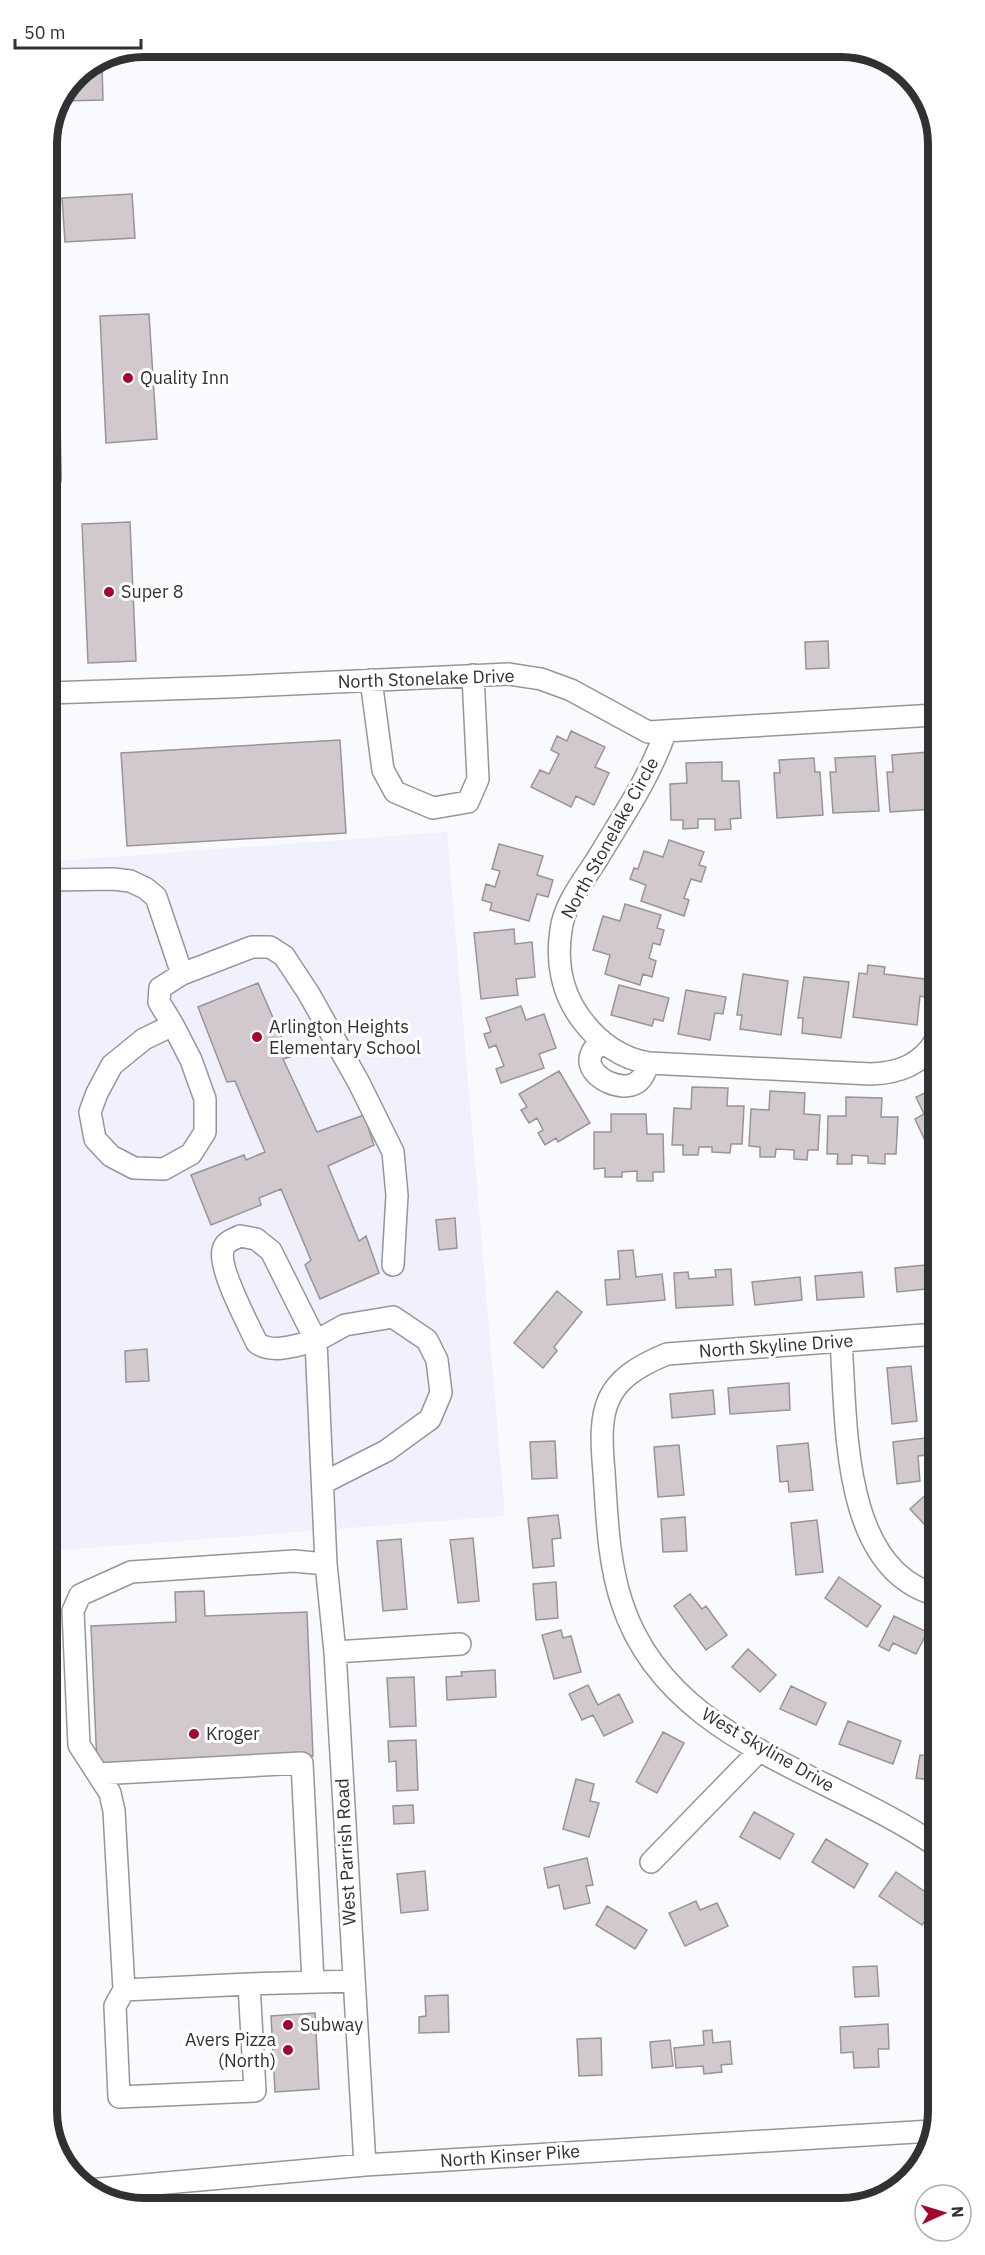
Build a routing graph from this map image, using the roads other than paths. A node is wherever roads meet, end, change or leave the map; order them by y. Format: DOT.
graph roads {
  1 [pos="472,675"];
  2 [pos="371,680"];
  3 [pos="57,693"];
  4 [pos="928,715"];
  5 [pos="665,733"];
  6 [pos="57,880"];
  7 [pos="182,974"];
  8 [pos="172,1025"];
  9 [pos="601,1040"];
  10 [pos="928,1051"];
  11 [pos="650,1063"];
  12 [pos="393,1265"];
  13 [pos="928,1335"];
  14 [pos="316,1341"];
  15 [pos="841,1341"];
  16 [pos="623,1378"];
  17 [pos="323,1483"];
  18 [pos="326,1564"];
  19 [pos="928,1591"];
  20 [pos="460,1644"];
  21 [pos="334,1652"];
  22 [pos="760,1750"];
  23 [pos="98,1774"];
  24 [pos="928,1840"];
  25 [pos="651,1862"];
  26 [pos="313,1981"];
  27 [pos="354,1981"];
  28 [pos="249,1984"];
  29 [pos="124,1990"];
  30 [pos="925,2130"];
  31 [pos="364,2165"];
  32 [pos="106,2188"];
  1 -- 2 [label="street, North Stonelake Drive"];
  1 -- 2 [label="street"];
  1 -- 5 [label="street, North Stonelake Drive"];
  2 -- 3 [label="street, North Stonelake Drive"];
  4 -- 5 [label="street, North Stonelake Drive"];
  5 -- 9 [label="street, North Stonelake Circle"];
  6 -- 7 [label="street"];
  7 -- 8 [label="street"];
  7 -- 12 [label="street"];
  8 -- 8 [label="street"];
  9 -- 11 [label="street, North Stonelake Circle"];
  9 -- 11 [label="street"];
  10 -- 11 [label="street, North Stonelake Circle"];
  13 -- 15 [label="street, North Skyline Drive"];
  14 -- 14 [label="street"];
  14 -- 17 [label="street, West Parrish Road"];
  14 -- 17 [label="street"];
  15 -- 16 [label="street, North Skyline Drive"];
  15 -- 19 [label="street"];
  16 -- 22 [label="street, West Skyline Drive"];
  17 -- 18 [label="street, West Parrish Road"];
  18 -- 21 [label="street, West Parrish Road"];
  18 -- 23 [label="street"];
  20 -- 21 [label="street"];
  21 -- 27 [label="street, West Parrish Road"];
  22 -- 24 [label="street, West Skyline Drive"];
  22 -- 25 [label="street"];
  23 -- 26 [label="street"];
  23 -- 29 [label="street"];
  26 -- 27 [label="street"];
  26 -- 28 [label="street"];
  27 -- 31 [label="street, West Parrish Road"];
  28 -- 29 [label="street"];
  28 -- 29 [label="street"];
  30 -- 31 [label="street, North Kinser Pike"];
  31 -- 32 [label="street, North Kinser Pike"];
}
